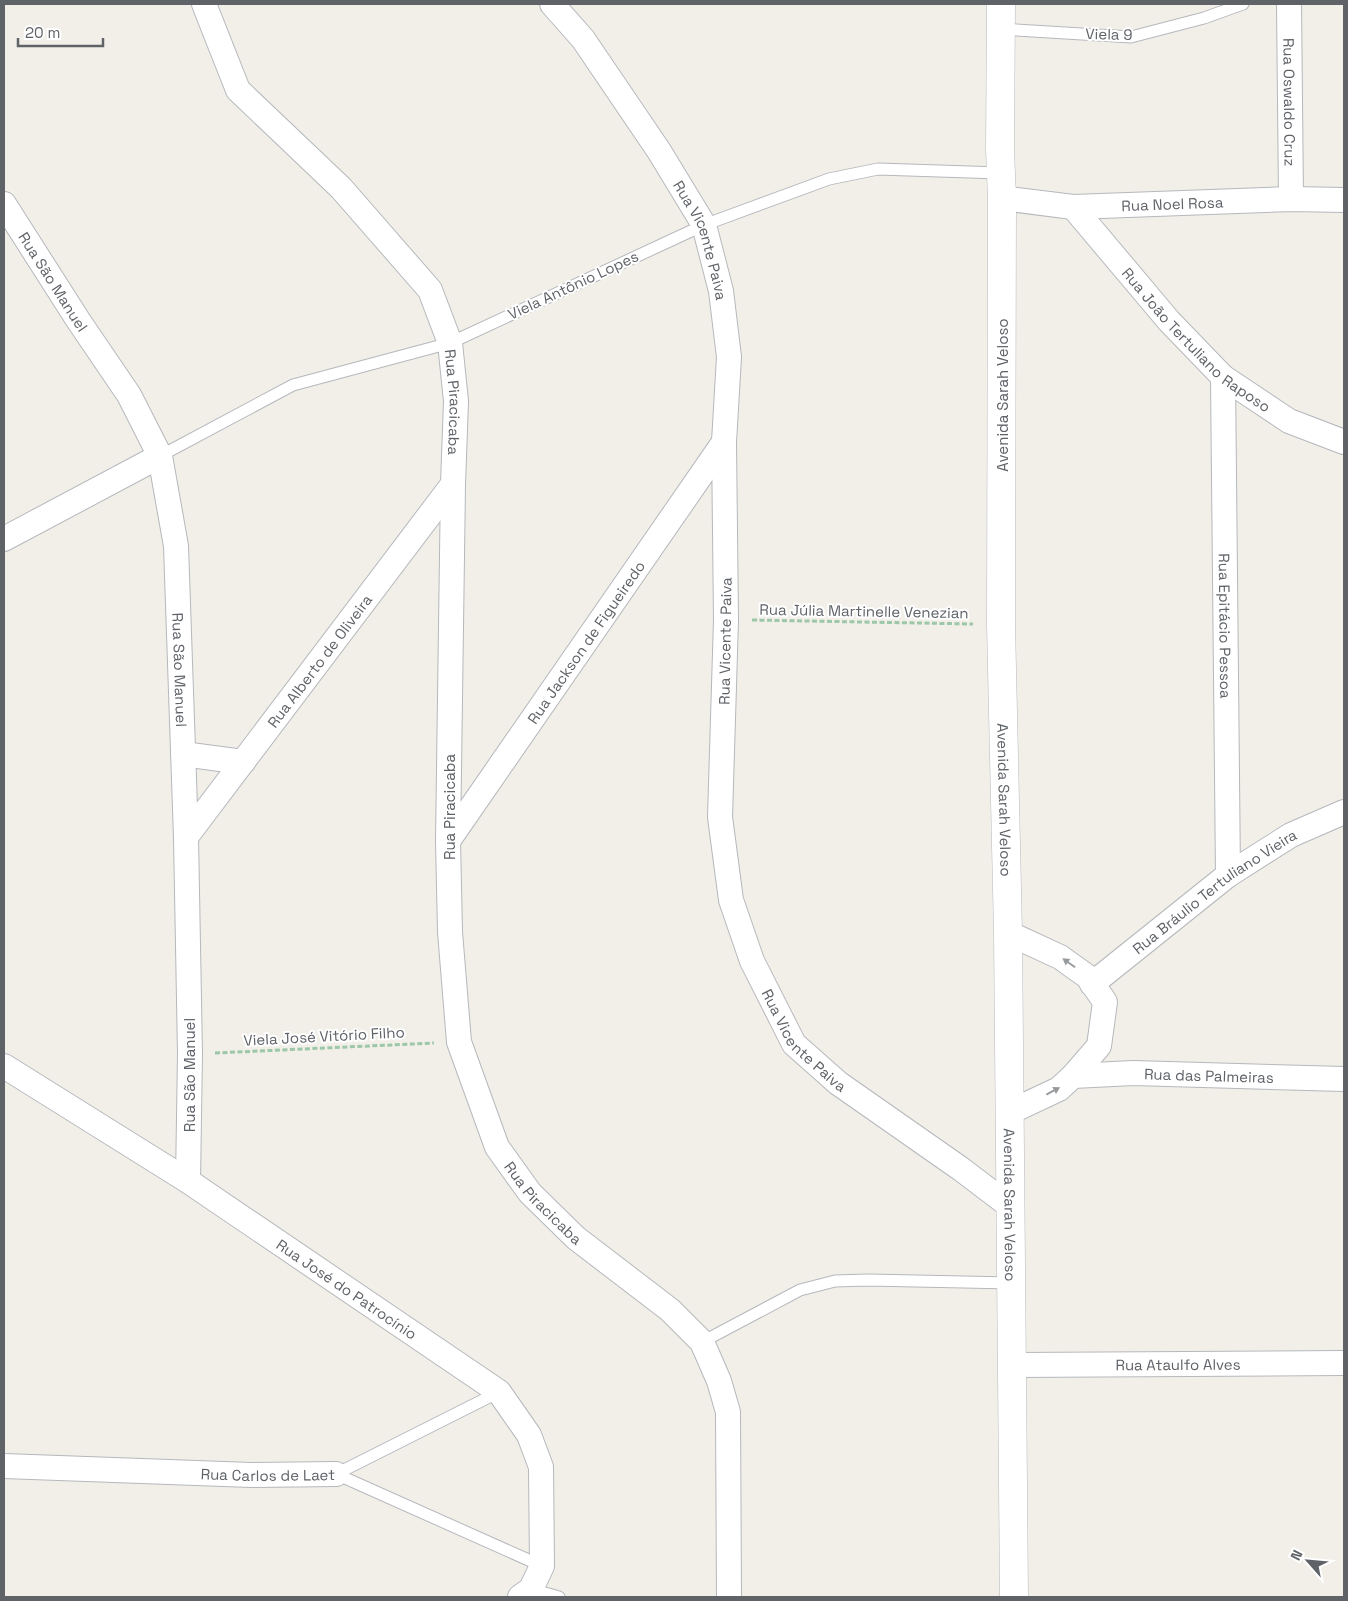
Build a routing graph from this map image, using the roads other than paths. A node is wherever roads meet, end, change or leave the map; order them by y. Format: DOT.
graph roads {
  1 [pos="204,4"];
  2 [pos="552,4"];
  3 [pos="1243,4"];
  4 [pos="1289,4"];
  5 [pos="1001,16"];
  6 [pos="1001,186"];
  7 [pos="1292,199"];
  8 [pos="1344,200"];
  9 [pos="4,204"];
  10 [pos="1074,207"];
  11 [pos="704,225"];
  12 [pos="450,343"];
  13 [pos="1223,377"];
  14 [pos="724,442"];
  15 [pos="1344,442"];
  16 [pos="160,456"];
  17 [pos="453,484"];
  18 [pos="4,539"];
  19 [pos="184,754"];
  20 [pos="243,762"];
  21 [pos="1344,812"];
  22 [pos="186,837"];
  23 [pos="448,841"];
  24 [pos="1228,875"];
  25 [pos="1008,932"];
  26 [pos="1092,984"];
  27 [pos="4,1066"];
  28 [pos="1073,1076"];
  29 [pos="1344,1078"];
  30 [pos="1010,1112"];
  31 [pos="188,1181"];
  32 [pos="1011,1206"];
  33 [pos="1011,1283"];
  34 [pos="702,1342"];
  35 [pos="1344,1363"];
  36 [pos="1012,1365"];
  37 [pos="499,1392"];
  38 [pos="4,1466"];
  39 [pos="336,1474"];
  40 [pos="542,1566"];
  41 [pos="526,1593"];
  42 [pos="559,1597"];
  43 [pos="729,1597"];
  44 [pos="1014,1597"];
  1 -- 12 [label="street, Rua Piracicaba"];
  2 -- 11 [label="street, Rua Vicente Paiva"];
  3 -- 5 [label="lane, Viela 9"];
  4 -- 7 [label="street, Rua Oswaldo Cruz"];
  5 -- 6 [label="main road, Avenida Sarah Veloso"];
  6 -- 10 [label="street, Rua Noel Rosa"];
  6 -- 11 [label="lane, Viela Antônio Lopes"];
  6 -- 25 [label="main road, Avenida Sarah Veloso"];
  7 -- 8 [label="street, Rua Noel Rosa"];
  7 -- 10 [label="street, Rua Noel Rosa"];
  9 -- 16 [label="street, Rua São Manuel"];
  10 -- 13 [label="street, Rua João Tertuliano Raposo"];
  11 -- 12 [label="lane, Viela Antônio Lopes"];
  11 -- 14 [label="street, Rua Vicente Paiva"];
  12 -- 16 [label="lane, Viela Antônio Lopes"];
  12 -- 17 [label="street, Rua Piracicaba"];
  13 -- 15 [label="street, Rua João Tertuliano Raposo"];
  13 -- 24 [label="street, Rua Epitácio Pessoa"];
  14 -- 23 [label="street, Rua Jackson de Figueiredo"];
  14 -- 32 [label="street, Rua Vicente Paiva"];
  16 -- 18 [label="street"];
  16 -- 19 [label="street, Rua São Manuel"];
  17 -- 20 [label="street, Rua Alberto de Oliveira"];
  17 -- 23 [label="street, Rua Piracicaba"];
  19 -- 20 [label="street"];
  19 -- 22 [label="street, Rua São Manuel"];
  20 -- 22 [label="street, Rua Alberto de Oliveira"];
  21 -- 24 [label="street, Rua Bráulio Tertuliano Vieira"];
  22 -- 31 [label="street, Rua São Manuel"];
  23 -- 34 [label="street, Rua Piracicaba"];
  24 -- 26 [label="street, Rua Bráulio Tertuliano Vieira"];
  26 -- 25 [label="street, one-way"];
  25 -- 30 [label="main road, Avenida Sarah Veloso"];
  26 -- 28 [label="street"];
  27 -- 31 [label="street, Rua José do Patrocínio"];
  28 -- 29 [label="street, Rua das Palmeiras"];
  30 -- 28 [label="street, one-way"];
  30 -- 32 [label="main road, Avenida Sarah Veloso"];
  31 -- 37 [label="street, Rua José do Patrocínio"];
  32 -- 33 [label="main road, Avenida Sarah Veloso"];
  33 -- 34 [label="lane"];
  33 -- 36 [label="main road, Avenida Sarah Veloso"];
  34 -- 43 [label="street, Rua Piracicaba"];
  35 -- 36 [label="street, Rua Ataulfo Alves"];
  36 -- 44 [label="main road, Avenida Sarah Veloso"];
  37 -- 39 [label="lane"];
  37 -- 40 [label="street, Rua José do Patrocínio"];
  38 -- 39 [label="street, Rua Carlos de Laet"];
  39 -- 40 [label="lane, Rua Carlos de Laet"];
  40 -- 41 [label="street, Rua José do Patrocínio"];
  41 -- 42 [label="lane"];
}
